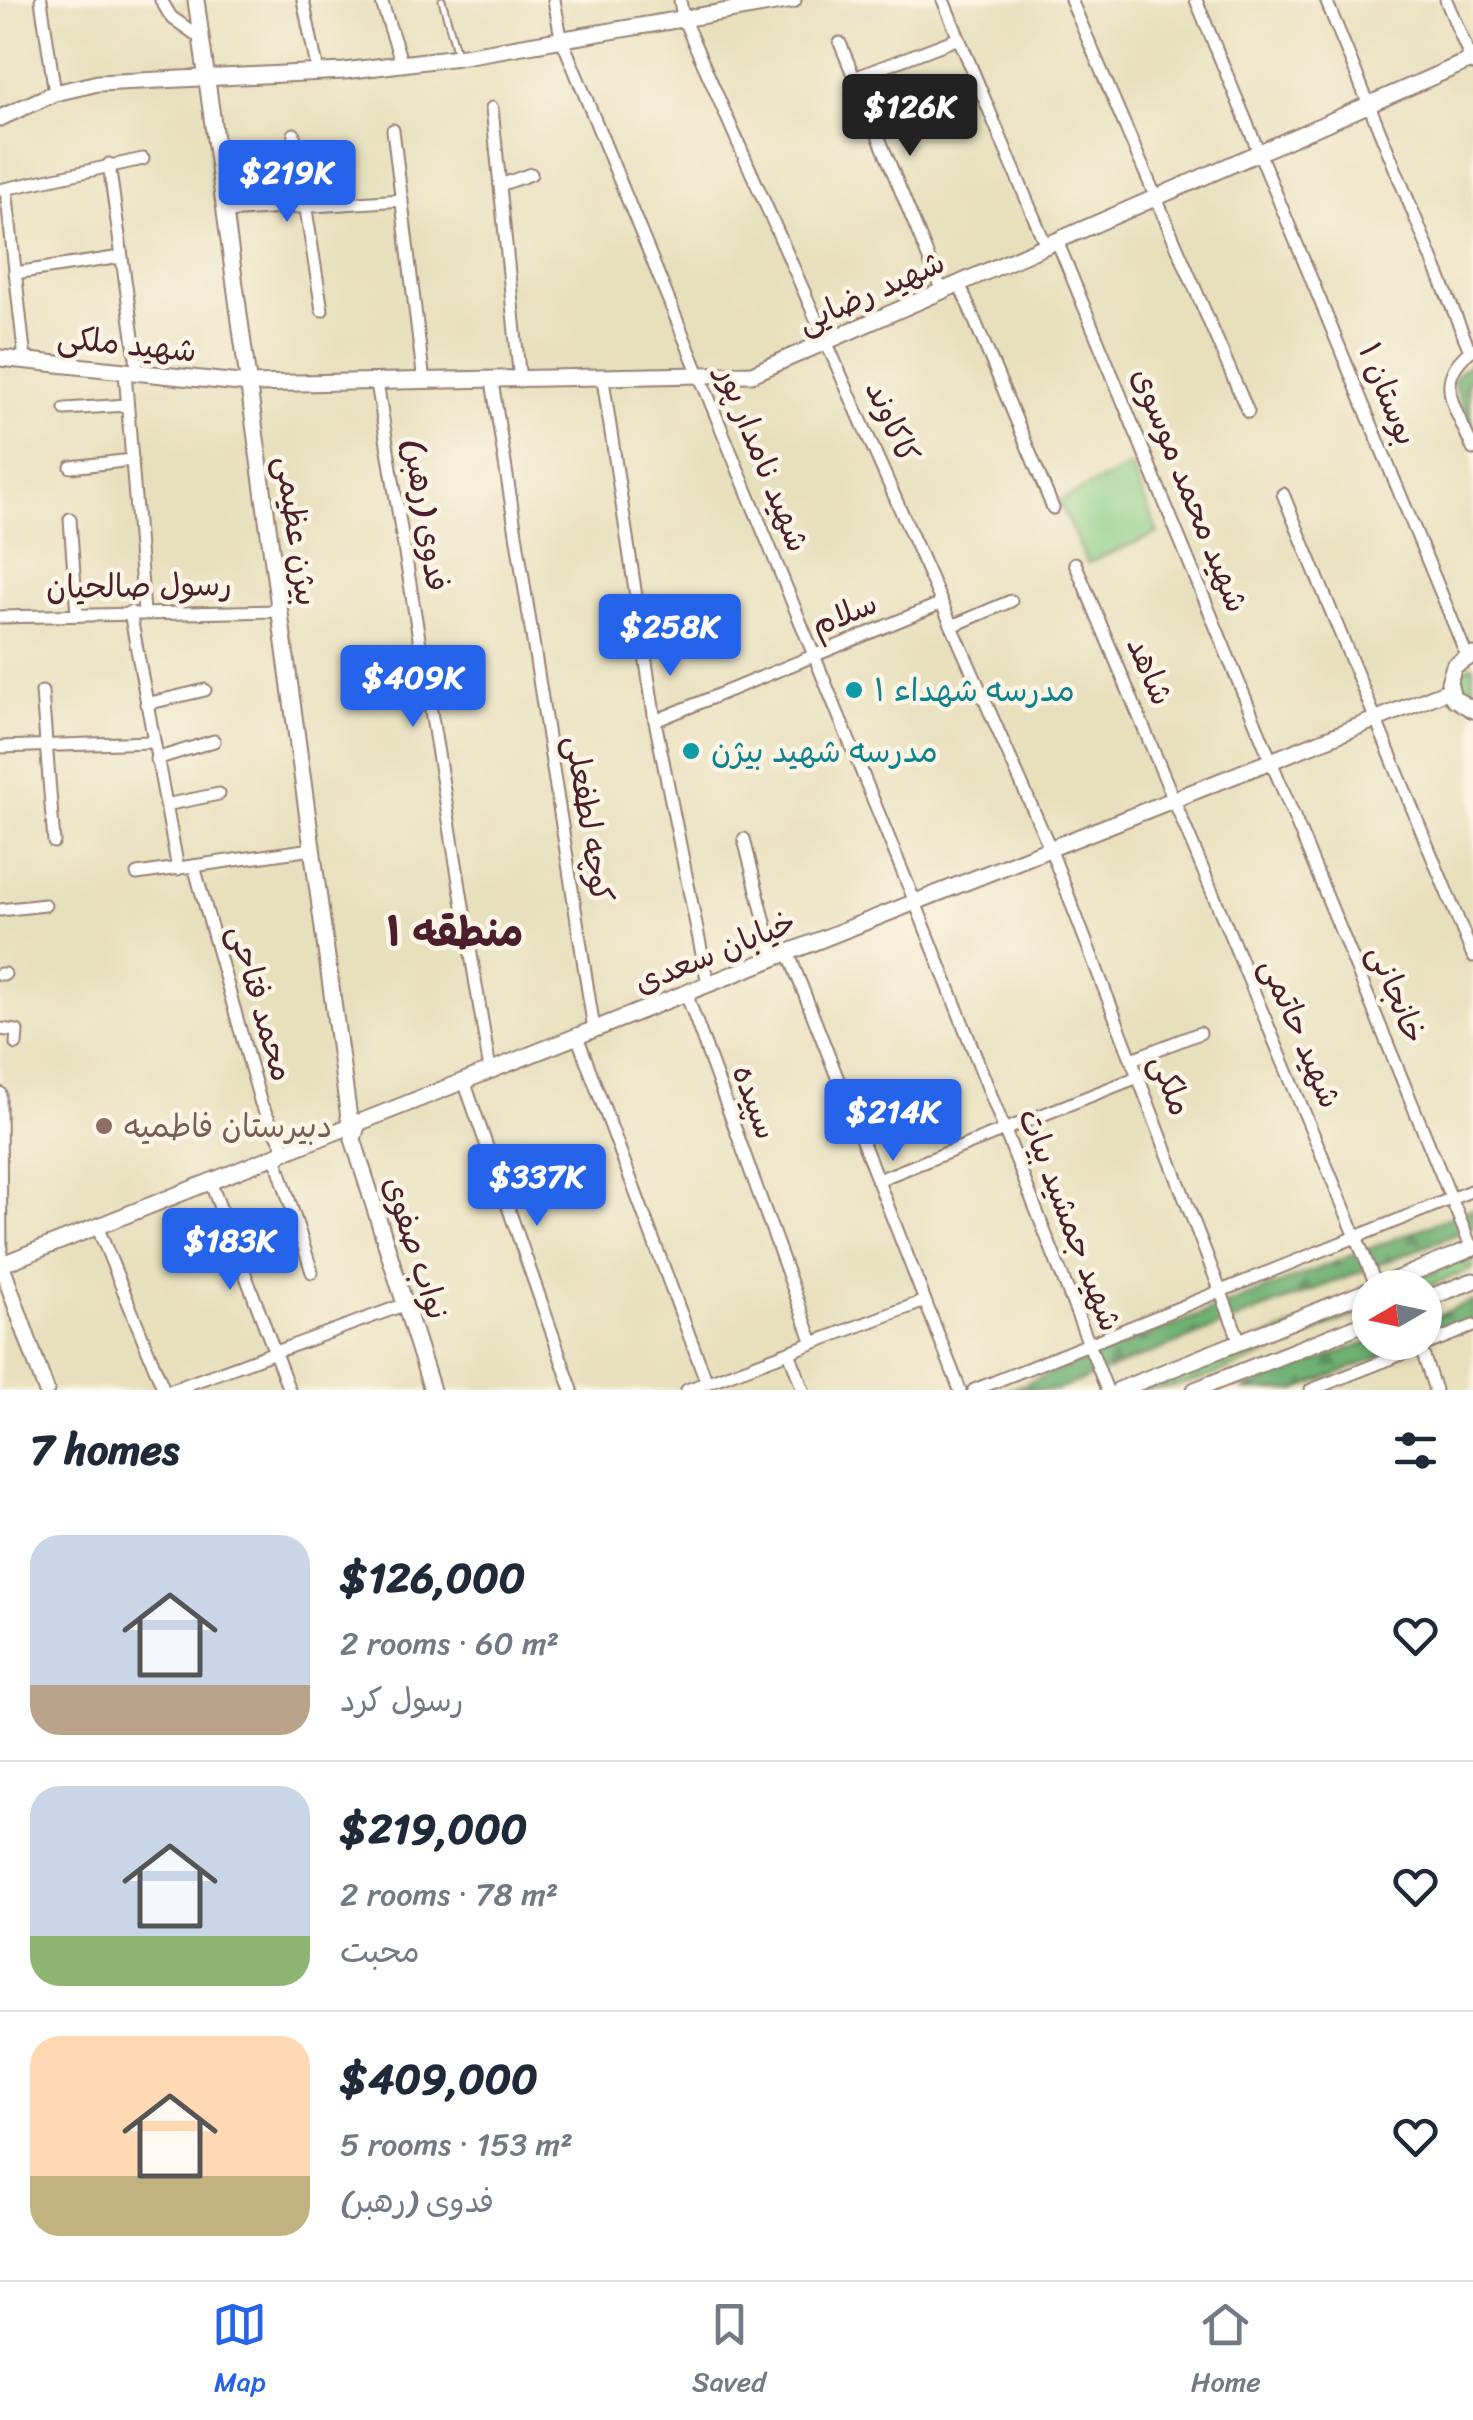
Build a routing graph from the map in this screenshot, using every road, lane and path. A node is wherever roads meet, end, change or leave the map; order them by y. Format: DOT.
graph roads {
  1 [pos="41,0"];
  2 [pos="161,0"];
  3 [pos="196,0"];
  4 [pos="302,0"];
  5 [pos="381,0"];
  6 [pos="442,0"];
  7 [pos="554,0"];
  8 [pos="680,0"];
  9 [pos="792,0"];
  10 [pos="944,0"];
  11 [pos="1071,0"];
  12 [pos="1196,0"];
  13 [pos="1326,0"];
  14 [pos="1446,0"];
  15 [pos="682,18"];
  16 [pos="561,37"];
  17 [pos="200,38"];
  18 [pos="959,38"];
  19 [pos="840,43"];
  20 [pos="458,57"];
  21 [pos="1472,61"];
  22 [pos="402,64"];
  23 [pos="318,72"];
  24 [pos="205,77"];
  25 [pos="854,78"];
  26 [pos="55,93"];
  27 [pos="1367,106"];
  28 [pos="492,108"];
  29 [pos="0,118"];
  30 [pos="394,130"];
  31 [pos="294,134"];
  32 [pos="1259,153"];
  33 [pos="142,159"];
  34 [pos="109,164"];
  35 [pos="531,174"];
  36 [pos="500,185"];
  37 [pos="3,190"];
  38 [pos="1156,198"];
  39 [pos="402,200"];
  40 [pos="305,207"];
  41 [pos="226,212"];
  42 [pos="1052,243"];
  43 [pos="121,257"];
  44 [pos="16,273"];
  45 [pos="959,284"];
  46 [pos="942,291"];
  47 [pos="322,310"];
  48 [pos="826,342"];
  49 [pos="1472,350"];
  50 [pos="0,358"];
  51 [pos="25,360"];
  52 [pos="131,372"];
  53 [pos="700,378"];
  54 [pos="603,380"];
  55 [pos="492,381"];
  56 [pos="520,381"];
  57 [pos="376,382"];
  58 [pos="424,382"];
  59 [pos="249,384"];
  60 [pos="128,405"];
  61 [pos="65,409"];
  62 [pos="1248,412"];
  63 [pos="1473,448"];
  64 [pos="132,460"];
  65 [pos="71,467"];
  66 [pos="1284,494"];
  67 [pos="1052,508"];
  68 [pos="70,519"];
  69 [pos="1075,563"];
  70 [pos="1012,600"];
  71 [pos="942,604"];
  72 [pos="280,611"];
  73 [pos="130,612"];
  74 [pos="144,612"];
  75 [pos="78,614"];
  76 [pos="0,618"];
  77 [pos="952,626"];
  78 [pos="1470,655"];
  79 [pos="814,656"];
  80 [pos="205,690"];
  81 [pos="1450,690"];
  82 [pos="42,692"];
  83 [pos="146,704"];
  84 [pos="1473,710"];
  85 [pos="1378,718"];
  86 [pos="656,720"];
  87 [pos="214,741"];
  88 [pos="152,742"];
  89 [pos="44,745"];
  90 [pos="0,747"];
  91 [pos="156,759"];
  92 [pos="1271,761"];
  93 [pos="219,794"];
  94 [pos="1173,800"];
  95 [pos="165,805"];
  96 [pos="744,839"];
  97 [pos="54,842"];
  98 [pos="312,848"];
  99 [pos="1050,848"];
  100 [pos="194,866"];
  101 [pos="178,869"];
  102 [pos="137,874"];
  103 [pos="915,902"];
  104 [pos="44,905"];
  105 [pos="0,910"];
  106 [pos="781,955"];
  107 [pos="1473,956"];
  108 [pos="708,984"];
  109 [pos="686,993"];
  110 [pos="0,1029"];
  111 [pos="594,1029"];
  112 [pos="1200,1033"];
  113 [pos="577,1036"];
  114 [pos="16,1044"];
  115 [pos="1132,1059"];
  116 [pos="490,1070"];
  117 [pos="1138,1077"];
  118 [pos="464,1080"];
  119 [pos="0,1093"];
  120 [pos="358,1122"];
  121 [pos="1005,1130"];
  122 [pos="280,1154"];
  123 [pos="878,1180"];
  124 [pos="210,1182"];
  125 [pos="1473,1190"];
  126 [pos="1451,1198"];
  127 [pos="97,1226"];
  128 [pos="1356,1238"];
  129 [pos="1472,1249"];
  130 [pos="1,1264"];
  131 [pos="1368,1270"];
  132 [pos="1419,1270"];
  133 [pos="312,1272"];
  134 [pos="1473,1280"];
  135 [pos="1220,1291"];
  136 [pos="1442,1293"];
  137 [pos="1352,1297"];
  138 [pos="925,1301"];
  139 [pos="406,1304"];
  140 [pos="1473,1326"];
  141 [pos="1352,1329"];
  142 [pos="1442,1337"];
  143 [pos="1240,1342"];
  144 [pos="813,1343"];
  145 [pos="1089,1345"];
  146 [pos="274,1352"];
  147 [pos="789,1352"];
  148 [pos="1384,1360"];
  149 [pos="1425,1360"];
  150 [pos="1235,1382"];
  151 [pos="707,1383"];
  152 [pos="1315,1389"];
  153 [pos="46,1390"];
  154 [pos="164,1390"];
  155 [pos="172,1390"];
  156 [pos="289,1390"];
  157 [pos="432,1390"];
  158 [pos="572,1390"];
  159 [pos="687,1390"];
  160 [pos="802,1390"];
  161 [pos="960,1390"];
  162 [pos="974,1390"];
  163 [pos="1107,1390"];
  164 [pos="1119,1390"];
  165 [pos="1195,1390"];
  166 [pos="1434,1390"];
  1 -- 26 [label="street"];
  2 -- 17 [label="street"];
  3 -- 17 [label="main road, بیژن عظیمی"];
  4 -- 23 [label="street"];
  5 -- 22 [label="street"];
  6 -- 20 [label="lane"];
  7 -- 16 [label="street, شهید نامدار پور"];
  8 -- 15 [label="street, کاکاوند"];
  9 -- 15 [label="main road"];
  10 -- 18 [label="street, شهید محمد موسوی"];
  11 -- 38 [label="street"];
  12 -- 32 [label="street, بوستان ۱"];
  13 -- 27 [label="street"];
  14 -- 21 [label="street"];
  15 -- 16 [label="main road"];
  15 -- 48 [label="street, کاکاوند"];
  16 -- 20 [label="main road"];
  16 -- 53 [label="street, شهید نامدار پور"];
  17 -- 24 [label="main road, بیژن عظیمی"];
  18 -- 25 [label="street"];
  18 -- 42 [label="street, شهید محمد موسوی"];
  19 -- 25 [label="street"];
  20 -- 22 [label="main road"];
  21 -- 27 [label="main road, شهید رضایی"];
  22 -- 23 [label="main road"];
  23 -- 24 [label="main road"];
  24 -- 26 [label="main road"];
  24 -- 41 [label="main road, بیژن عظیمی"];
  25 -- 46 [label="street"];
  26 -- 29 [label="main road"];
  27 -- 32 [label="main road, شهید رضایی"];
  27 -- 49 [label="street"];
  28 -- 36 [label="street"];
  30 -- 39 [label="street"];
  31 -- 40 [label="street"];
  32 -- 38 [label="main road, شهید رضایی"];
  32 -- 78 [label="street, بوستان ۱"];
  33 -- 34 [label="street"];
  34 -- 37 [label="street"];
  34 -- 43 [label="street"];
  35 -- 36 [label="street"];
  36 -- 56 [label="street"];
  37 -- 44 [label="street"];
  38 -- 42 [label="main road, شهید رضایی"];
  38 -- 62 [label="street"];
  39 -- 40 [label="street"];
  39 -- 58 [label="street"];
  40 -- 41 [label="street"];
  40 -- 47 [label="street"];
  41 -- 59 [label="main road, بیژن عظیمی"];
  42 -- 45 [label="main road, شهید رضایی"];
  42 -- 92 [label="street, شهید محمد موسوی"];
  43 -- 44 [label="street"];
  43 -- 52 [label="street"];
  44 -- 51 [label="street"];
  45 -- 46 [label="main road, شهید رضایی"];
  45 -- 67 [label="street"];
  46 -- 48 [label="main road, شهید رضایی"];
  48 -- 53 [label="main road, شهید رضایی"];
  48 -- 71 [label="street, کاکاوند"];
  49 -- 63 [label="street"];
  50 -- 51 [label="main road, شهید ملکی"];
  51 -- 52 [label="main road, شهید ملکی"];
  52 -- 59 [label="main road, شهید ملکی"];
  52 -- 60 [label="street"];
  53 -- 54 [label="main road, شهید رضایی"];
  53 -- 79 [label="street, شهید نامدار پور"];
  54 -- 56 [label="main road, شهید رضایی"];
  54 -- 86 [label="street"];
  55 -- 56 [label="main road, شهید رضایی"];
  55 -- 58 [label="main road, شهید رضایی"];
  55 -- 111 [label="street, کوچه لطفعلی"];
  57 -- 58 [label="main road, شهید رضایی"];
  57 -- 59 [label="main road, شهید رضایی"];
  57 -- 116 [label="street, فدوی (رهبر)"];
  59 -- 72 [label="main road, بیژن عظیمی"];
  60 -- 61 [label="street"];
  60 -- 64 [label="street"];
  64 -- 65 [label="street"];
  64 -- 74 [label="street"];
  66 -- 85 [label="street"];
  68 -- 75 [label="street"];
  69 -- 94 [label="street, شاهد"];
  70 -- 77 [label="street"];
  71 -- 77 [label="street, کاکاوند"];
  71 -- 79 [label="street, سلام"];
  72 -- 74 [label="street, رسول صالحیان"];
  72 -- 98 [label="main road, بیژن عظیمی"];
  73 -- 74 [label="street, رسول صالحیان"];
  73 -- 75 [label="street, رسول صالحیان"];
  73 -- 83 [label="street"];
  75 -- 76 [label="street, رسول صالحیان"];
  77 -- 99 [label="street, کاکاوند"];
  78 -- 81 [label="main road"];
  79 -- 86 [label="street, سلام"];
  79 -- 103 [label="street, شهید نامدار پور"];
  80 -- 83 [label="street"];
  81 -- 84 [label="main road"];
  81 -- 85 [label="main road, خیابان سعدی"];
  82 -- 89 [label="street"];
  83 -- 88 [label="street"];
  85 -- 92 [label="main road, خیابان سعدی"];
  85 -- 107 [label="street"];
  86 -- 108 [label="street"];
  87 -- 91 [label="street"];
  88 -- 89 [label="street"];
  88 -- 91 [label="street"];
  89 -- 90 [label="street"];
  89 -- 97 [label="street"];
  91 -- 95 [label="street"];
  92 -- 94 [label="main road, خیابان سعدی"];
  92 -- 126 [label="street, خانجانی"];
  93 -- 95 [label="street"];
  94 -- 99 [label="main road, خیابان سعدی"];
  94 -- 128 [label="street, شهید حاتمی"];
  95 -- 101 [label="street"];
  96 -- 106 [label="street"];
  98 -- 100 [label="street"];
  98 -- 120 [label="main road, بیژن عظیمی"];
  99 -- 103 [label="main road, خیابان سعدی"];
  99 -- 115 [label="street, ملکی"];
  100 -- 101 [label="street"];
  100 -- 122 [label="street, محمد فتاحی"];
  101 -- 102 [label="street"];
  103 -- 106 [label="main road, خیابان سعدی"];
  103 -- 121 [label="street, شهید جمشید بیات"];
  104 -- 105 [label="street"];
  106 -- 108 [label="main road, خیابان سعدی"];
  106 -- 123 [label="street"];
  108 -- 109 [label="main road, خیابان سعدی"];
  109 -- 111 [label="main road, خیابان سعدی"];
  109 -- 144 [label="street, سپیده"];
  110 -- 114 [label="street"];
  111 -- 113 [label="main road, خیابان سعدی"];
  112 -- 115 [label="street"];
  113 -- 116 [label="main road, خیابان سعدی"];
  113 -- 151 [label="street"];
  115 -- 117 [label="street, ملکی"];
  116 -- 118 [label="main road, خیابان سعدی"];
  117 -- 121 [label="street"];
  117 -- 135 [label="street, ملکی"];
  118 -- 120 [label="main road, خیابان سعدی"];
  118 -- 158 [label="street"];
  119 -- 130 [label="street"];
  120 -- 122 [label="main road, خیابان سعدی"];
  120 -- 139 [label="main road, نواب صفوی"];
  121 -- 123 [label="street"];
  121 -- 145 [label="street, شهید جمشید بیات"];
  122 -- 124 [label="main road, خیابان سعدی"];
  122 -- 133 [label="street, محمد فتاحی"];
  123 -- 138 [label="street"];
  124 -- 127 [label="main road, خیابان سعدی"];
  124 -- 146 [label="street"];
  125 -- 126 [label="street"];
  126 -- 128 [label="street"];
  126 -- 129 [label="street, خانجانی"];
  127 -- 130 [label="main road, خیابان سعدی"];
  127 -- 154 [label="street"];
  128 -- 131 [label="street, شهید حاتمی"];
  128 -- 135 [label="street"];
  129 -- 132 [label="main road"];
  130 -- 153 [label="main road"];
  134 -- 136 [label="main road"];
  135 -- 143 [label="street, ملکی"];
  135 -- 145 [label="street"];
  137 -- 143 [label="main road"];
  138 -- 144 [label="street"];
  138 -- 161 [label="street"];
  139 -- 146 [label="street"];
  139 -- 157 [label="main road, نواب صفوی"];
  140 -- 142 [label="street"];
  141 -- 150 [label="main road"];
  143 -- 164 [label="main road"];
  144 -- 147 [label="street"];
  145 -- 162 [label="street"];
  145 -- 163 [label="street, شهید جمشید بیات"];
  146 -- 155 [label="street"];
  146 -- 156 [label="street"];
  147 -- 151 [label="street"];
  147 -- 160 [label="street"];
  148 -- 152 [label="street"];
  149 -- 166 [label="street"];
  150 -- 165 [label="main road"];
  151 -- 159 [label="street"];
}
